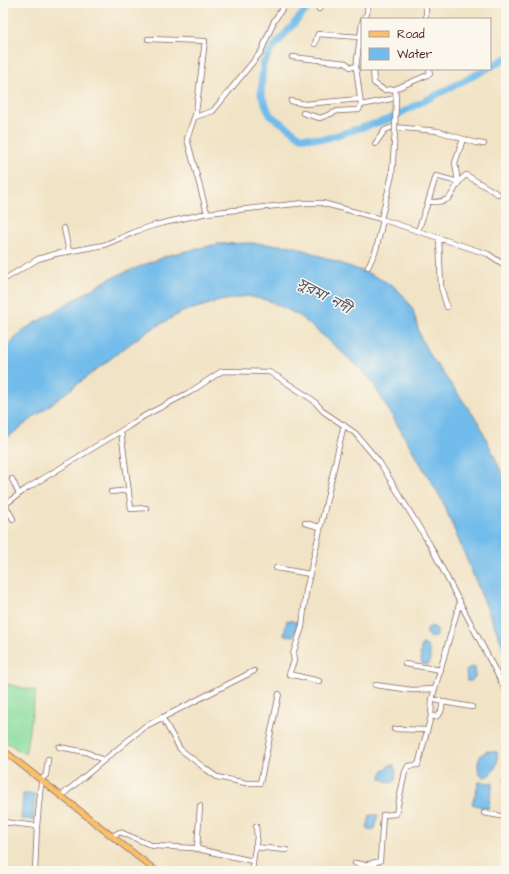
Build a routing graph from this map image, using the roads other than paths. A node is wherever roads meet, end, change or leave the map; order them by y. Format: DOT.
graph roads {
  1 [pos="286,3"];
  2 [pos="324,3"];
  3 [pos="368,3"];
  4 [pos="426,3"];
  5 [pos="319,9"];
  6 [pos="364,18"];
  7 [pos="426,18"];
  8 [pos="361,30"];
  9 [pos="360,37"];
  10 [pos="148,39"];
  11 [pos="315,44"];
  12 [pos="292,57"];
  13 [pos="356,67"];
  14 [pos="373,70"];
  15 [pos="430,70"];
  16 [pos="395,89"];
  17 [pos="396,98"];
  18 [pos="291,101"];
  19 [pos="361,102"];
  20 [pos="303,113"];
  21 [pos="195,117"];
  22 [pos="463,139"];
  23 [pos="375,144"];
  24 [pos="484,144"];
  25 [pos="458,182"];
  26 [pos="498,194"];
  27 [pos="428,202"];
  28 [pos="207,214"];
  29 [pos="382,219"];
  30 [pos="64,228"];
  31 [pos="418,231"];
  32 [pos="439,238"];
  33 [pos="69,252"];
  34 [pos="506,266"];
  35 [pos="368,267"];
  36 [pos="3,280"];
  37 [pos="447,307"];
  38 [pos="344,424"];
  39 [pos="121,431"];
  40 [pos="12,479"];
  41 [pos="129,490"];
  42 [pos="111,492"];
  43 [pos="19,494"];
  44 [pos="3,507"];
  45 [pos="146,508"];
  46 [pos="13,519"];
  47 [pos="305,523"];
  48 [pos="320,527"];
  49 [pos="276,568"];
  50 [pos="310,574"];
  51 [pos="460,601"];
  52 [pos="405,664"];
  53 [pos="441,670"];
  54 [pos="254,671"];
  55 [pos="319,681"];
  56 [pos="375,685"];
  57 [pos="435,689"];
  58 [pos="506,691"];
  59 [pos="279,694"];
  60 [pos="432,699"];
  61 [pos="443,702"];
  62 [pos="472,707"];
  63 [pos="431,716"];
  64 [pos="162,717"];
  65 [pos="394,729"];
  66 [pos="428,730"];
  67 [pos="59,747"];
  68 [pos="3,750"];
  69 [pos="3,754"];
  70 [pos="48,759"];
  71 [pos="103,760"];
  72 [pos="41,782"];
  73 [pos="61,796"];
  74 [pos="200,806"];
  75 [pos="484,813"];
  76 [pos="506,817"];
  77 [pos="3,822"];
  78 [pos="36,826"];
  79 [pos="256,826"];
  80 [pos="112,836"];
  81 [pos="255,847"];
  82 [pos="197,849"];
  83 [pos="286,850"];
  84 [pos="253,861"];
  85 [pos="355,863"];
  86 [pos="372,863"];
  87 [pos="365,865"];
  88 [pos="377,869"];
  89 [pos="35,871"];
  90 [pos="152,871"];
  91 [pos="156,871"];
  92 [pos="253,871"];
  93 [pos="363,871"];
  1 -- 21 [label="street"];
  2 -- 5 [label="street"];
  3 -- 6 [label="street"];
  4 -- 7 [label="street"];
  8 -- 9 [label="street"];
  9 -- 11 [label="street"];
  9 -- 13 [label="street"];
  10 -- 21 [label="street"];
  12 -- 13 [label="street"];
  13 -- 19 [label="street"];
  14 -- 16 [label="street"];
  15 -- 16 [label="street"];
  16 -- 17 [label="street"];
  17 -- 19 [label="street"];
  17 -- 29 [label="street, bridge"];
  18 -- 19 [label="street"];
  19 -- 20 [label="street"];
  21 -- 28 [label="street"];
  22 -- 23 [label="street"];
  22 -- 24 [label="street"];
  22 -- 25 [label="street"];
  25 -- 26 [label="street"];
  25 -- 27 [label="street"];
  25 -- 27 [label="street"];
  27 -- 31 [label="street"];
  28 -- 29 [label="street"];
  28 -- 33 [label="street"];
  29 -- 31 [label="street"];
  29 -- 35 [label="street"];
  30 -- 33 [label="street"];
  31 -- 32 [label="street"];
  32 -- 34 [label="street"];
  32 -- 37 [label="street"];
  33 -- 36 [label="street"];
  38 -- 39 [label="street"];
  38 -- 48 [label="street"];
  38 -- 51 [label="street"];
  39 -- 41 [label="street"];
  39 -- 43 [label="street"];
  40 -- 43 [label="street"];
  41 -- 42 [label="street"];
  41 -- 45 [label="street"];
  43 -- 44 [label="street"];
  44 -- 46 [label="street"];
  47 -- 48 [label="street"];
  48 -- 50 [label="street"];
  49 -- 50 [label="street"];
  50 -- 55 [label="street"];
  51 -- 53 [label="street"];
  51 -- 58 [label="street"];
  52 -- 53 [label="street"];
  53 -- 57 [label="street"];
  54 -- 64 [label="street"];
  56 -- 57 [label="street"];
  57 -- 60 [label="street"];
  59 -- 64 [label="street"];
  60 -- 61 [label="street"];
  60 -- 63 [label="street"];
  61 -- 62 [label="street"];
  61 -- 63 [label="street"];
  63 -- 66 [label="street"];
  64 -- 71 [label="street"];
  65 -- 66 [label="street"];
  66 -- 86 [label="street"];
  67 -- 71 [label="street"];
  68 -- 72 [label="main road"];
  69 -- 72 [label="main road"];
  70 -- 72 [label="street"];
  71 -- 73 [label="street"];
  72 -- 73 [label="main road"];
  72 -- 78 [label="street"];
  72 -- 90 [label="main road"];
  73 -- 80 [label="main road"];
  74 -- 82 [label="street"];
  75 -- 76 [label="street"];
  77 -- 78 [label="street"];
  78 -- 89 [label="street"];
  79 -- 81 [label="street"];
  80 -- 82 [label="street"];
  80 -- 91 [label="main road"];
  81 -- 83 [label="street"];
  81 -- 84 [label="street"];
  82 -- 84 [label="street"];
  84 -- 92 [label="street"];
  85 -- 87 [label="street"];
  86 -- 87 [label="street"];
  86 -- 88 [label="street"];
  87 -- 93 [label="street"];
}
